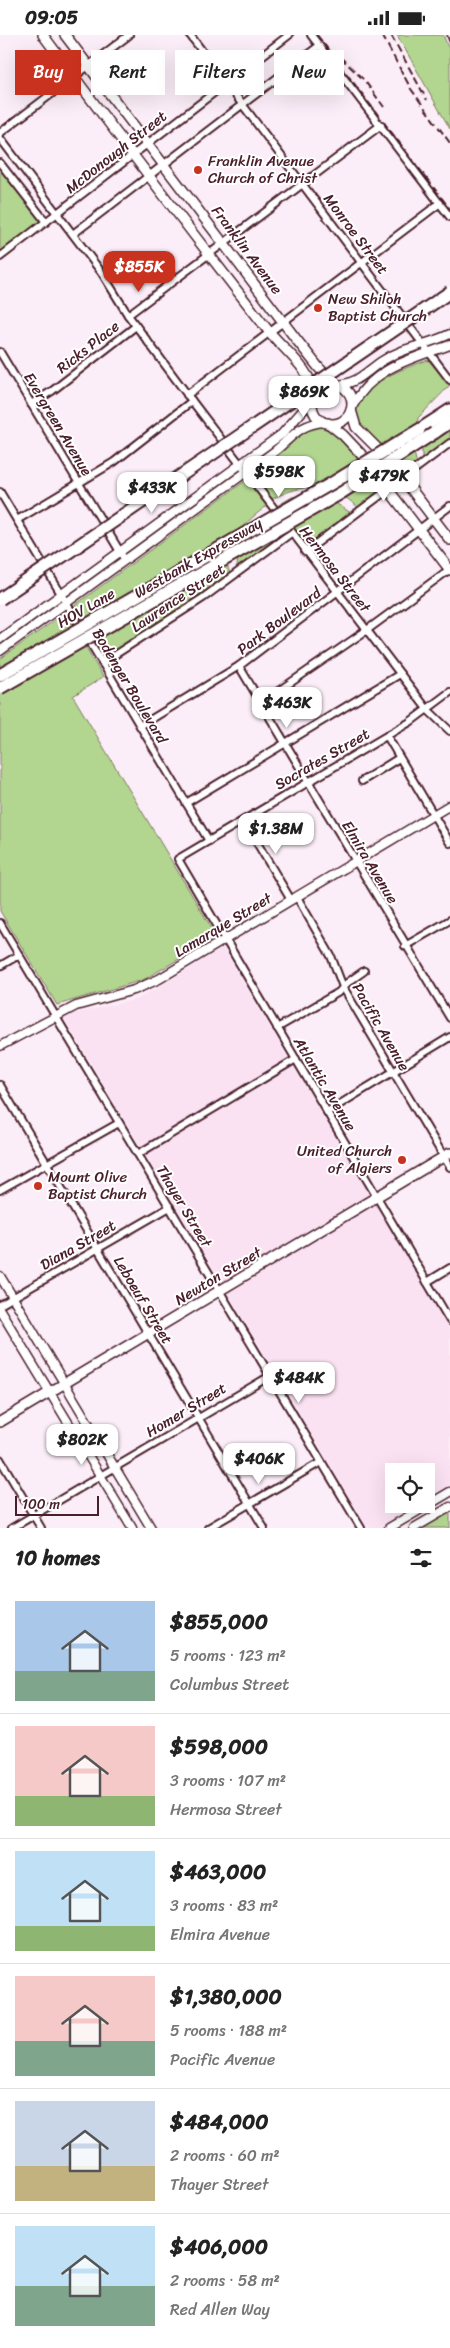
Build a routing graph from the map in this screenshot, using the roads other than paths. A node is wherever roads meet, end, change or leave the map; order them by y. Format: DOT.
graph roads {
  1 [pos="43,35"];
  2 [pos="65,35"];
  3 [pos="130,35"];
  4 [pos="190,35"];
  5 [pos="290,35"];
  6 [pos="311,35"];
  7 [pos="319,46"];
  8 [pos="54,50"];
  9 [pos="202,50"];
  10 [pos="264,55"];
  11 [pos="88,66"];
  12 [pos="81,72"];
  13 [pos="81,86"];
  14 [pos="50,95"];
  15 [pos="211,95"];
  16 [pos="236,95"];
  17 [pos="243,104"];
  18 [pos="381,125"];
  19 [pos="0,133"];
  20 [pos="0,138"];
  21 [pos="148,143"];
  22 [pos="134,153"];
  23 [pos="0,163"];
  24 [pos="164,164"];
  25 [pos="150,176"];
  26 [pos="302,183"];
  27 [pos="440,203"];
  28 [pos="57,213"];
  29 [pos="450,217"];
  30 [pos="46,222"];
  31 [pos="73,234"];
  32 [pos="224,243"];
  33 [pos="210,254"];
  34 [pos="3,255"];
  35 [pos="363,263"];
  36 [pos="450,292"];
  37 [pos="128,315"];
  38 [pos="283,322"];
  39 [pos="136,326"];
  40 [pos="270,332"];
  41 [pos="450,334"];
  42 [pos="423,344"];
  43 [pos="450,345"];
  44 [pos="0,352"];
  45 [pos="430,352"];
  46 [pos="450,380"];
  47 [pos="337,385"];
  48 [pos="314,397"];
  49 [pos="190,398"];
  50 [pos="31,404"];
  51 [pos="352,408"];
  52 [pos="450,410"];
  53 [pos="450,422"];
  54 [pos="326,423"];
  55 [pos="450,443"];
  56 [pos="240,463"];
  57 [pos="246,471"];
  58 [pos="403,478"];
  59 [pos="79,483"];
  60 [pos="388,489"];
  61 [pos="0,492"];
  62 [pos="450,506"];
  63 [pos="433,519"];
  64 [pos="17,521"];
  65 [pos="419,530"];
  66 [pos="291,533"];
  67 [pos="450,541"];
  68 [pos="120,552"];
  69 [pos="305,552"];
  70 [pos="125,559"];
  71 [pos="450,570"];
  72 [pos="338,593"];
  73 [pos="61,595"];
  74 [pos="0,599"];
  75 [pos="66,604"];
  76 [pos="368,630"];
  77 [pos="0,639"];
  78 [pos="0,651"];
  79 [pos="102,663"];
  80 [pos="239,666"];
  81 [pos="400,674"];
  82 [pos="0,675"];
  83 [pos="0,687"];
  84 [pos="450,692"];
  85 [pos="261,703"];
  86 [pos="427,709"];
  87 [pos="140,726"];
  88 [pos="450,731"];
  89 [pos="387,736"];
  90 [pos="284,743"];
  91 [pos="399,758"];
  92 [pos="362,781"];
  93 [pos="307,782"];
  94 [pos="186,803"];
  95 [pos="450,805"];
  96 [pos="433,815"];
  97 [pos="244,821"];
  98 [pos="209,841"];
  99 [pos="450,843"];
  100 [pos="178,859"];
  101 [pos="355,861"];
  102 [pos="294,898"];
  103 [pos="450,920"];
  104 [pos="0,923"];
  105 [pos="226,939"];
  106 [pos="405,946"];
  107 [pos="19,955"];
  108 [pos="0,966"];
  109 [pos="364,971"];
  110 [pos="343,987"];
  111 [pos="56,1015"];
  112 [pos="450,1018"];
  113 [pos="277,1028"];
  114 [pos="450,1037"];
  115 [pos="0,1047"];
  116 [pos="296,1059"];
  117 [pos="393,1071"];
  118 [pos="0,1085"];
  119 [pos="326,1112"];
  120 [pos="119,1123"];
  121 [pos="138,1155"];
  122 [pos="447,1155"];
  123 [pos="47,1162"];
  124 [pos="450,1167"];
  125 [pos="0,1190"];
  126 [pos="377,1197"];
  127 [pos="170,1207"];
  128 [pos="97,1247"];
  129 [pos="450,1268"];
  130 [pos="0,1275"];
  131 [pos="427,1282"];
  132 [pos="220,1291"];
  133 [pos="13,1297"];
  134 [pos="0,1305"];
  135 [pos="0,1310"];
  136 [pos="450,1321"];
  137 [pos="148,1333"];
  138 [pos="270,1376"];
  139 [pos="64,1384"];
  140 [pos="50,1392"];
  141 [pos="198,1417"];
  142 [pos="0,1421"];
  143 [pos="0,1459"];
  144 [pos="322,1462"];
  145 [pos="115,1467"];
  146 [pos="101,1475"];
  147 [pos="450,1492"];
  148 [pos="249,1503"];
  149 [pos="450,1507"];
  150 [pos="34,1515"];
  151 [pos="12,1528"];
  152 [pos="41,1528"];
  153 [pos="132,1528"];
  154 [pos="151,1528"];
  155 [pos="208,1528"];
  156 [pos="264,1528"];
  157 [pos="361,1528"];
  158 [pos="389,1528"];
  159 [pos="414,1528"];
  1 -- 8 [label="main road"];
  2 -- 11 [label="main road, Franklin Avenue"];
  3 -- 11 [label="street"];
  4 -- 9 [label="street, Monroe Street"];
  5 -- 10 [label="street, McDonough Street"];
  6 -- 7 [label="street"];
  7 -- 17 [label="street"];
  7 -- 18 [label="street"];
  11 -- 12 [label="street"];
  11 -- 21 [label="main road, Franklin Avenue"];
  13 -- 22 [label="main road"];
  14 -- 19 [label="street"];
  15 -- 21 [label="street, McDonough Street"];
  16 -- 17 [label="street, Monroe Street"];
  17 -- 24 [label="street"];
  17 -- 26 [label="street, Monroe Street"];
  18 -- 26 [label="street"];
  18 -- 27 [label="street"];
  20 -- 28 [label="street, Hermosa Street"];
  21 -- 22 [label="street, McDonough Street"];
  21 -- 24 [label="main road, Franklin Avenue"];
  22 -- 25 [label="main road"];
  22 -- 28 [label="street, McDonough Street"];
  23 -- 30 [label="street"];
  24 -- 25 [label="street"];
  24 -- 32 [label="main road, Franklin Avenue"];
  25 -- 31 [label="street"];
  25 -- 33 [label="main road"];
  26 -- 32 [label="street"];
  26 -- 35 [label="street, Monroe Street"];
  27 -- 29 [label="street"];
  27 -- 35 [label="street"];
  28 -- 30 [label="street, McDonough Street"];
  28 -- 31 [label="street, Hermosa Street"];
  30 -- 34 [label="street, McDonough Street"];
  31 -- 37 [label="street, Hermosa Street"];
  32 -- 33 [label="street"];
  32 -- 38 [label="main road, Franklin Avenue"];
  33 -- 37 [label="street"];
  33 -- 40 [label="main road"];
  35 -- 38 [label="street"];
  35 -- 42 [label="street, Monroe Street"];
  36 -- 74 [label="highway, bridge"];
  37 -- 39 [label="street, Hermosa Street"];
  38 -- 40 [label="street"];
  38 -- 47 [label="main road, Franklin Avenue"];
  39 -- 49 [label="street, Hermosa Street"];
  39 -- 50 [label="street, Ricks Place"];
  40 -- 48 [label="main road"];
  40 -- 49 [label="street"];
  41 -- 42 [label="street"];
  42 -- 45 [label="street, Monroe Street"];
  42 -- 47 [label="street"];
  43 -- 45 [label="street"];
  44 -- 50 [label="street, Evergreen Avenue"];
  45 -- 46 [label="street, Monroe Street"];
  45 -- 51 [label="street"];
  47 -- 48 [label="main road"];
  47 -- 51 [label="main road"];
  48 -- 54 [label="main road"];
  48 -- 56 [label="street"];
  49 -- 56 [label="street, Hermosa Street"];
  49 -- 59 [label="street"];
  50 -- 59 [label="street, Evergreen Avenue"];
  51 -- 54 [label="main road"];
  51 -- 58 [label="main road"];
  52 -- 82 [label="highway, HOV Lane, bridge"];
  53 -- 83 [label="highway, Westbank Expressway, bridge"];
  54 -- 57 [label="street"];
  54 -- 60 [label="main road"];
  55 -- 58 [label="street"];
  56 -- 57 [label="street, Hermosa Street"];
  56 -- 68 [label="street"];
  57 -- 66 [label="street, Hermosa Street"];
  57 -- 70 [label="street"];
  58 -- 60 [label="street"];
  58 -- 63 [label="main road"];
  59 -- 64 [label="street"];
  59 -- 68 [label="street, Evergreen Avenue"];
  60 -- 65 [label="main road"];
  60 -- 69 [label="street"];
  61 -- 64 [label="street, Bodenger Boulevard"];
  62 -- 63 [label="street, Park Boulevard"];
  63 -- 65 [label="street, Park Boulevard"];
  63 -- 67 [label="main road"];
  64 -- 73 [label="street, Bodenger Boulevard"];
  65 -- 71 [label="main road"];
  65 -- 72 [label="street, Park Boulevard"];
  66 -- 69 [label="street, Hermosa Street"];
  66 -- 79 [label="street, Lawrence Street"];
  68 -- 70 [label="street, Evergreen Avenue"];
  68 -- 73 [label="street"];
  69 -- 72 [label="street, Hermosa Street"];
  70 -- 75 [label="street"];
  71 -- 76 [label="street"];
  72 -- 76 [label="street, Hermosa Street"];
  72 -- 80 [label="street, Park Boulevard"];
  73 -- 75 [label="street, Bodenger Boulevard"];
  73 -- 77 [label="street"];
  75 -- 78 [label="street"];
  75 -- 79 [label="street, Bodenger Boulevard"];
  76 -- 81 [label="street, Hermosa Street"];
  76 -- 85 [label="street"];
  79 -- 87 [label="street, Bodenger Boulevard"];
  80 -- 85 [label="street, Elmira Avenue"];
  80 -- 87 [label="street, Park Boulevard"];
  81 -- 86 [label="street, Hermosa Street"];
  81 -- 90 [label="street"];
  84 -- 86 [label="street, Socrates Street"];
  85 -- 90 [label="street, Elmira Avenue"];
  86 -- 88 [label="street, Hermosa Street"];
  86 -- 89 [label="street, Socrates Street"];
  87 -- 94 [label="street, Bodenger Boulevard"];
  89 -- 91 [label="street"];
  89 -- 93 [label="street, Socrates Street"];
  90 -- 93 [label="street, Elmira Avenue"];
  90 -- 94 [label="street"];
  91 -- 92 [label="street"];
  91 -- 96 [label="street"];
  93 -- 97 [label="street, Socrates Street"];
  93 -- 101 [label="street, Elmira Avenue"];
  94 -- 98 [label="street, Bodenger Boulevard"];
  95 -- 96 [label="street, Lamarque Street"];
  96 -- 99 [label="street"];
  96 -- 101 [label="street, Lamarque Street"];
  97 -- 98 [label="street, Socrates Street"];
  97 -- 102 [label="street, Pacific Avenue"];
  98 -- 100 [label="street, Socrates Street"];
  100 -- 105 [label="street, Atlantic Avenue"];
  101 -- 102 [label="street, Lamarque Street"];
  101 -- 106 [label="street, Elmira Avenue"];
  102 -- 105 [label="street, Lamarque Street"];
  102 -- 110 [label="street, Pacific Avenue"];
  103 -- 106 [label="street"];
  104 -- 107 [label="street, Thayer Street"];
  105 -- 111 [label="street, Lamarque Street"];
  105 -- 113 [label="street, Atlantic Avenue"];
  106 -- 112 [label="street, Elmira Avenue"];
  107 -- 108 [label="street"];
  107 -- 111 [label="street, Thayer Street"];
  109 -- 110 [label="street"];
  110 -- 113 [label="street"];
  110 -- 117 [label="street, Pacific Avenue"];
  111 -- 115 [label="street, Lamarque Street"];
  111 -- 120 [label="street, Thayer Street"];
  113 -- 116 [label="street, Atlantic Avenue"];
  114 -- 117 [label="street"];
  116 -- 119 [label="street, Atlantic Avenue"];
  116 -- 121 [label="street"];
  117 -- 119 [label="street"];
  117 -- 122 [label="street, Pacific Avenue"];
  118 -- 123 [label="street, Leboeuf Street"];
  119 -- 126 [label="street, Atlantic Avenue"];
  120 -- 121 [label="street, Thayer Street"];
  120 -- 123 [label="street"];
  121 -- 127 [label="street, Thayer Street"];
  122 -- 124 [label="street, Pacific Avenue"];
  122 -- 126 [label="main road, Newton Street"];
  123 -- 125 [label="street"];
  123 -- 128 [label="street, Leboeuf Street"];
  126 -- 131 [label="street, Atlantic Avenue"];
  126 -- 132 [label="main road, Newton Street"];
  127 -- 128 [label="street, Diana Street"];
  127 -- 132 [label="street, Thayer Street"];
  128 -- 133 [label="street, Diana Street"];
  128 -- 137 [label="street, Leboeuf Street"];
  129 -- 131 [label="street"];
  130 -- 133 [label="street"];
  131 -- 136 [label="street, Atlantic Avenue"];
  132 -- 137 [label="main road, Newton Street"];
  132 -- 138 [label="street, Thayer Street"];
  133 -- 134 [label="street, Diana Street"];
  133 -- 139 [label="street"];
  135 -- 140 [label="street"];
  137 -- 139 [label="main road, Newton Street"];
  137 -- 141 [label="street, Leboeuf Street"];
  138 -- 141 [label="street, Homer Street"];
  138 -- 144 [label="street, Thayer Street"];
  139 -- 140 [label="main road, Newton Street"];
  139 -- 145 [label="street"];
  140 -- 142 [label="main road, Newton Street"];
  140 -- 146 [label="street"];
  141 -- 145 [label="street, Homer Street"];
  141 -- 148 [label="street, Leboeuf Street"];
  143 -- 150 [label="street"];
  144 -- 148 [label="street"];
  144 -- 157 [label="street, Thayer Street"];
  145 -- 146 [label="street, Homer Street"];
  145 -- 154 [label="street"];
  146 -- 150 [label="street, Homer Street"];
  146 -- 153 [label="street"];
  147 -- 158 [label="street"];
  148 -- 155 [label="street"];
  148 -- 156 [label="street, Leboeuf Street"];
  149 -- 159 [label="street"];
  150 -- 151 [label="street, Homer Street"];
  150 -- 152 [label="street"];
}
